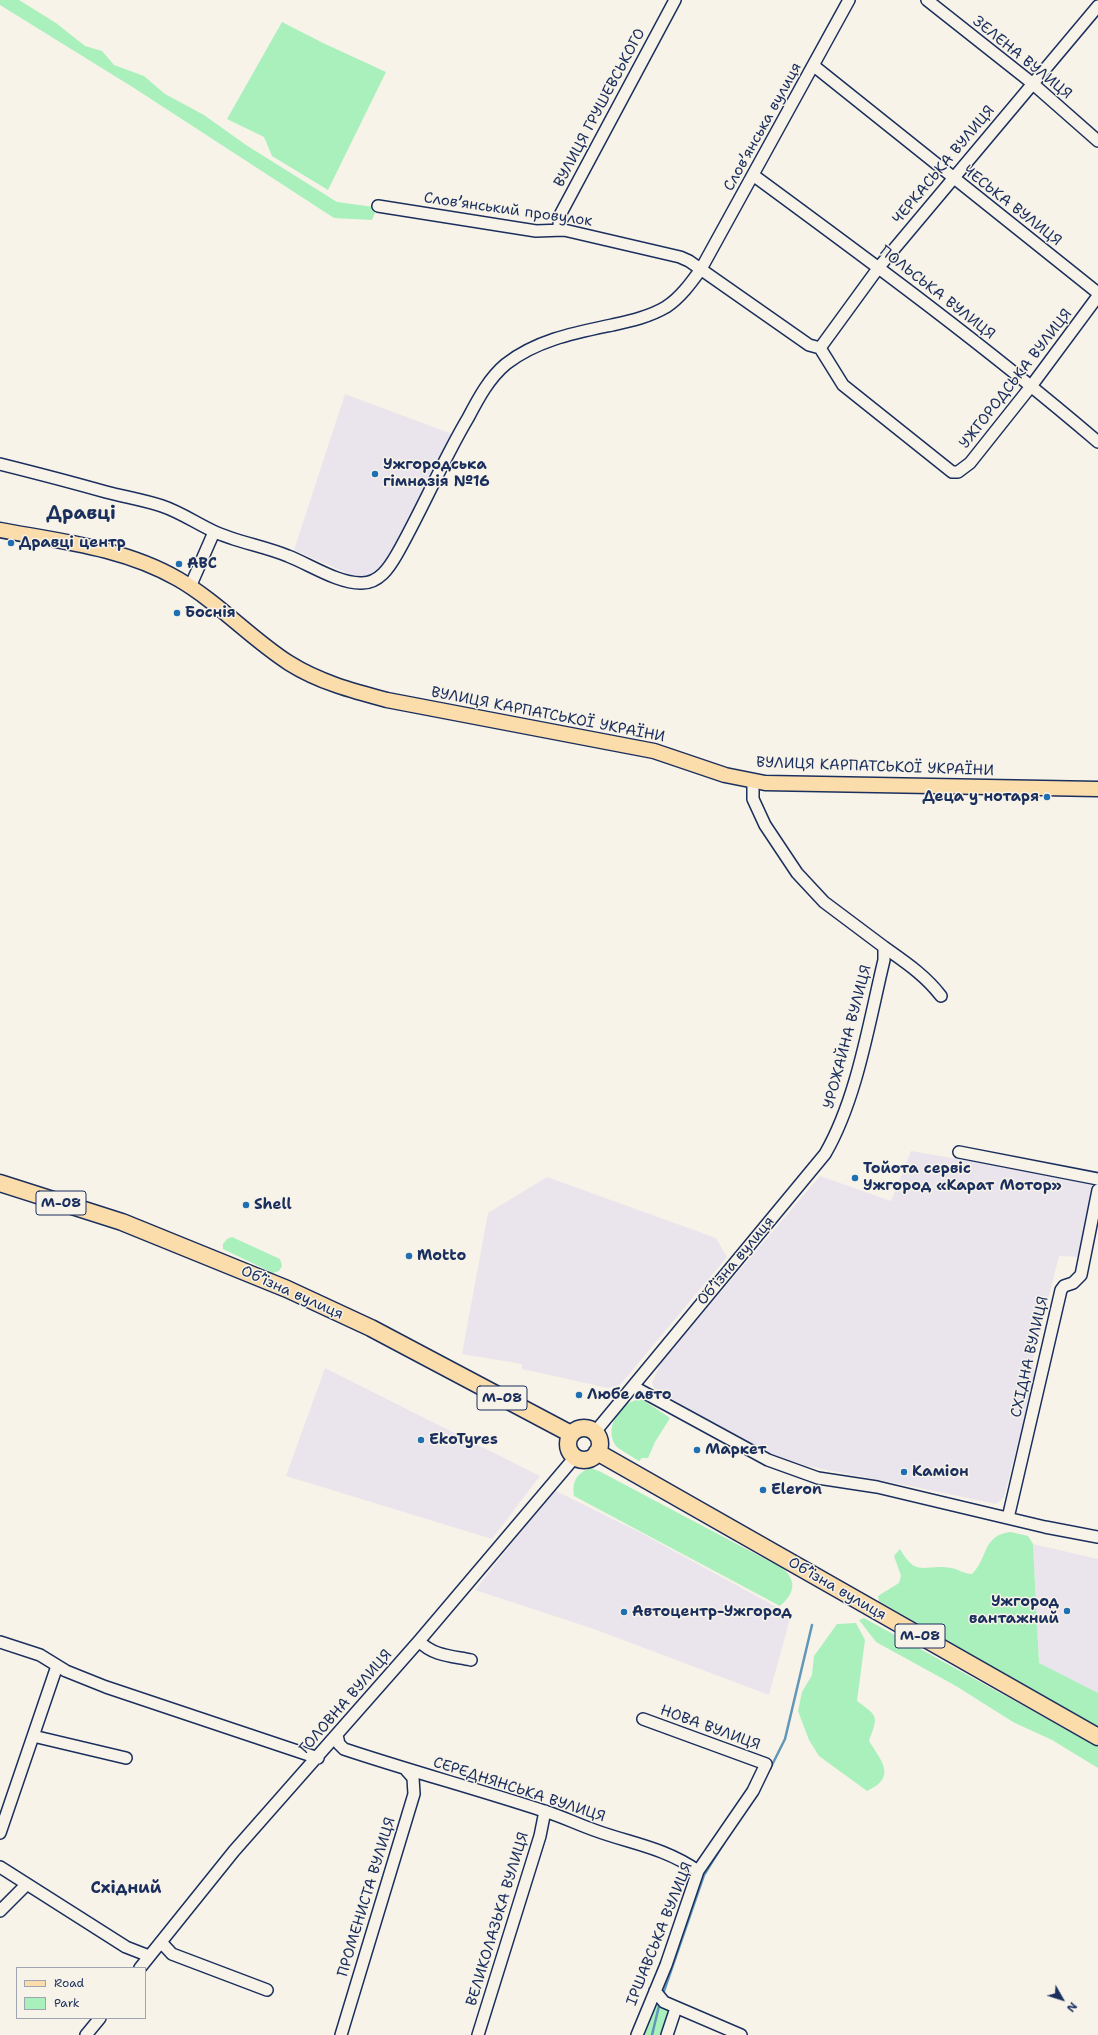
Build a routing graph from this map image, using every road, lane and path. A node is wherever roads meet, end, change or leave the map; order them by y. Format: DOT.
graph roads {
  1 [pos="675,0"];
  2 [pos="849,0"];
  3 [pos="927,0"];
  4 [pos="1098,6"];
  5 [pos="814,66"];
  6 [pos="1032,83"];
  7 [pos="1098,141"];
  8 [pos="753,175"];
  9 [pos="952,178"];
  10 [pos="378,206"];
  11 [pos="564,230"];
  12 [pos="879,267"];
  13 [pos="701,269"];
  14 [pos="1098,295"];
  15 [pos="820,348"];
  16 [pos="1032,386"];
  17 [pos="1098,442"];
  18 [pos="0,464"];
  19 [pos="0,530"];
  20 [pos="214,532"];
  21 [pos="190,587"];
  22 [pos="759,782"];
  23 [pos="1098,788"];
  24 [pos="884,947"];
  25 [pos="941,996"];
  26 [pos="836,1134"];
  27 [pos="960,1152"];
  28 [pos="1098,1180"];
  29 [pos="0,1183"];
  30 [pos="1098,1190"];
  31 [pos="634,1386"];
  32 [pos="595,1432"];
  33 [pos="572,1434"];
  34 [pos="597,1452"];
  35 [pos="575,1456"];
  36 [pos="1008,1518"];
  37 [pos="1098,1537"];
  38 [pos="419,1641"];
  39 [pos="0,1642"];
  40 [pos="471,1660"];
  41 [pos="57,1666"];
  42 [pos="643,1719"];
  43 [pos="337,1735"];
  44 [pos="33,1736"];
  45 [pos="1098,1737"];
  46 [pos="126,1758"];
  47 [pos="318,1758"];
  48 [pos="766,1764"];
  49 [pos="406,1770"];
  50 [pos="545,1811"];
  51 [pos="0,1833"];
  52 [pos="0,1867"];
  53 [pos="698,1871"];
  54 [pos="27,1884"];
  55 [pos="0,1911"];
  56 [pos="161,1942"];
  57 [pos="149,1956"];
  58 [pos="141,1967"];
  59 [pos="267,1990"];
  60 [pos="655,1991"];
  61 [pos="676,2008"];
  62 [pos="99,2019"];
  63 [pos="86,2035"];
  64 [pos="341,2035"];
  65 [pos="478,2035"];
  66 [pos="637,2035"];
  67 [pos="667,2035"];
  68 [pos="741,2035"];
  1 -- 11 [label="street, ВУЛИЦЯ ГРУШЕВСЬКОГО"];
  2 -- 5 [label="street, Словʼянська вулиця"];
  3 -- 6 [label="street, ЗЕЛЕНА ВУЛИЦЯ"];
  4 -- 6 [label="street, ЧЕРКАСЬКА ВУЛИЦЯ"];
  5 -- 8 [label="street, Словʼянська вулиця"];
  5 -- 9 [label="street, ЧЕСЬКА ВУЛИЦЯ"];
  6 -- 7 [label="street, ЗЕЛЕНА ВУЛИЦЯ"];
  6 -- 9 [label="street, ЧЕРКАСЬКА ВУЛИЦЯ"];
  8 -- 12 [label="street, ПОЛЬСЬКА ВУЛИЦЯ"];
  8 -- 13 [label="street, Словʼянська вулиця"];
  9 -- 12 [label="street, ЧЕРКАСЬКА ВУЛИЦЯ"];
  9 -- 14 [label="street, ЧЕСЬКА ВУЛИЦЯ"];
  10 -- 11 [label="street, Словʼянський провулок"];
  11 -- 13 [label="street, Словʼянський провулок"];
  12 -- 15 [label="street, ЧЕРКАСЬКА ВУЛИЦЯ"];
  12 -- 16 [label="street, ПОЛЬСЬКА ВУЛИЦЯ"];
  13 -- 15 [label="street, Словʼянський провулок"];
  13 -- 20 [label="street, Словʼянська вулиця"];
  14 -- 16 [label="street, УЖГОРОДСЬКА ВУЛИЦЯ"];
  15 -- 16 [label="street, УЖГОРОДСЬКА ВУЛИЦЯ"];
  16 -- 17 [label="street, ПОЛЬСЬКА ВУЛИЦЯ"];
  18 -- 20 [label="street, Словʼянська вулиця"];
  19 -- 21 [label="main road, ВУЛИЦЯ КАРПАТСЬКОЇ УКРАЇНИ"];
  20 -- 21 [label="street"];
  21 -- 22 [label="main road, ВУЛИЦЯ КАРПАТСЬКОЇ УКРАЇНИ"];
  22 -- 23 [label="main road, ВУЛИЦЯ КАРПАТСЬКОЇ УКРАЇНИ"];
  22 -- 24 [label="street, УРОЖАЙНА ВУЛИЦЯ"];
  24 -- 25 [label="street, УРОЖАЙНА ВУЛИЦЯ"];
  24 -- 26 [label="street, УРОЖАЙНА ВУЛИЦЯ"];
  26 -- 31 [label="street, Обʼїзна вулиця"];
  27 -- 28 [label="street"];
  29 -- 33 [label="highway, Обʼїзна вулиця / М-08"];
  30 -- 36 [label="street, СХІДНА ВУЛИЦЯ"];
  31 -- 32 [label="street, Обʼїзна вулиця"];
  31 -- 36 [label="street"];
  32 -- 33 [label="highway"];
  32 -- 34 [label="highway"];
  33 -- 35 [label="highway"];
  34 -- 35 [label="highway"];
  34 -- 45 [label="highway, Обʼїзна вулиця / М-08"];
  35 -- 38 [label="street, ГОЛОВНА ВУЛИЦЯ"];
  36 -- 37 [label="street"];
  38 -- 40 [label="street"];
  38 -- 43 [label="street, ГОЛОВНА ВУЛИЦЯ"];
  39 -- 41 [label="street"];
  41 -- 44 [label="street"];
  41 -- 47 [label="street"];
  42 -- 48 [label="street, НОВА ВУЛИЦЯ"];
  43 -- 47 [label="street, ГОЛОВНА ВУЛИЦЯ"];
  43 -- 49 [label="street, СЕРЕДНЯНСЬКА ВУЛИЦЯ"];
  44 -- 46 [label="street"];
  44 -- 51 [label="street"];
  47 -- 56 [label="street, ГОЛОВНА ВУЛИЦЯ"];
  48 -- 53 [label="street, ІРШАВСЬКА ВУЛИЦЯ"];
  49 -- 50 [label="street, СЕРЕДНЯНСЬКА ВУЛИЦЯ"];
  49 -- 64 [label="street, ПРОМЕНИСТА ВУЛИЦЯ"];
  50 -- 53 [label="street, СЕРЕДНЯНСЬКА ВУЛИЦЯ"];
  50 -- 65 [label="street, ВЕЛИКОЛАЗЬКА ВУЛИЦЯ"];
  52 -- 54 [label="street"];
  53 -- 60 [label="street, ІРШАВСЬКА ВУЛИЦЯ"];
  54 -- 55 [label="street"];
  54 -- 57 [label="street"];
  56 -- 57 [label="street, ГОЛОВНА ВУЛИЦЯ"];
  56 -- 59 [label="street"];
  57 -- 58 [label="street, ГОЛОВНА ВУЛИЦЯ"];
  60 -- 61 [label="street"];
  60 -- 66 [label="street, ІРШАВСЬКА ВУЛИЦЯ"];
  61 -- 67 [label="street"];
  61 -- 68 [label="street"];
  62 -- 63 [label="street"];
}
